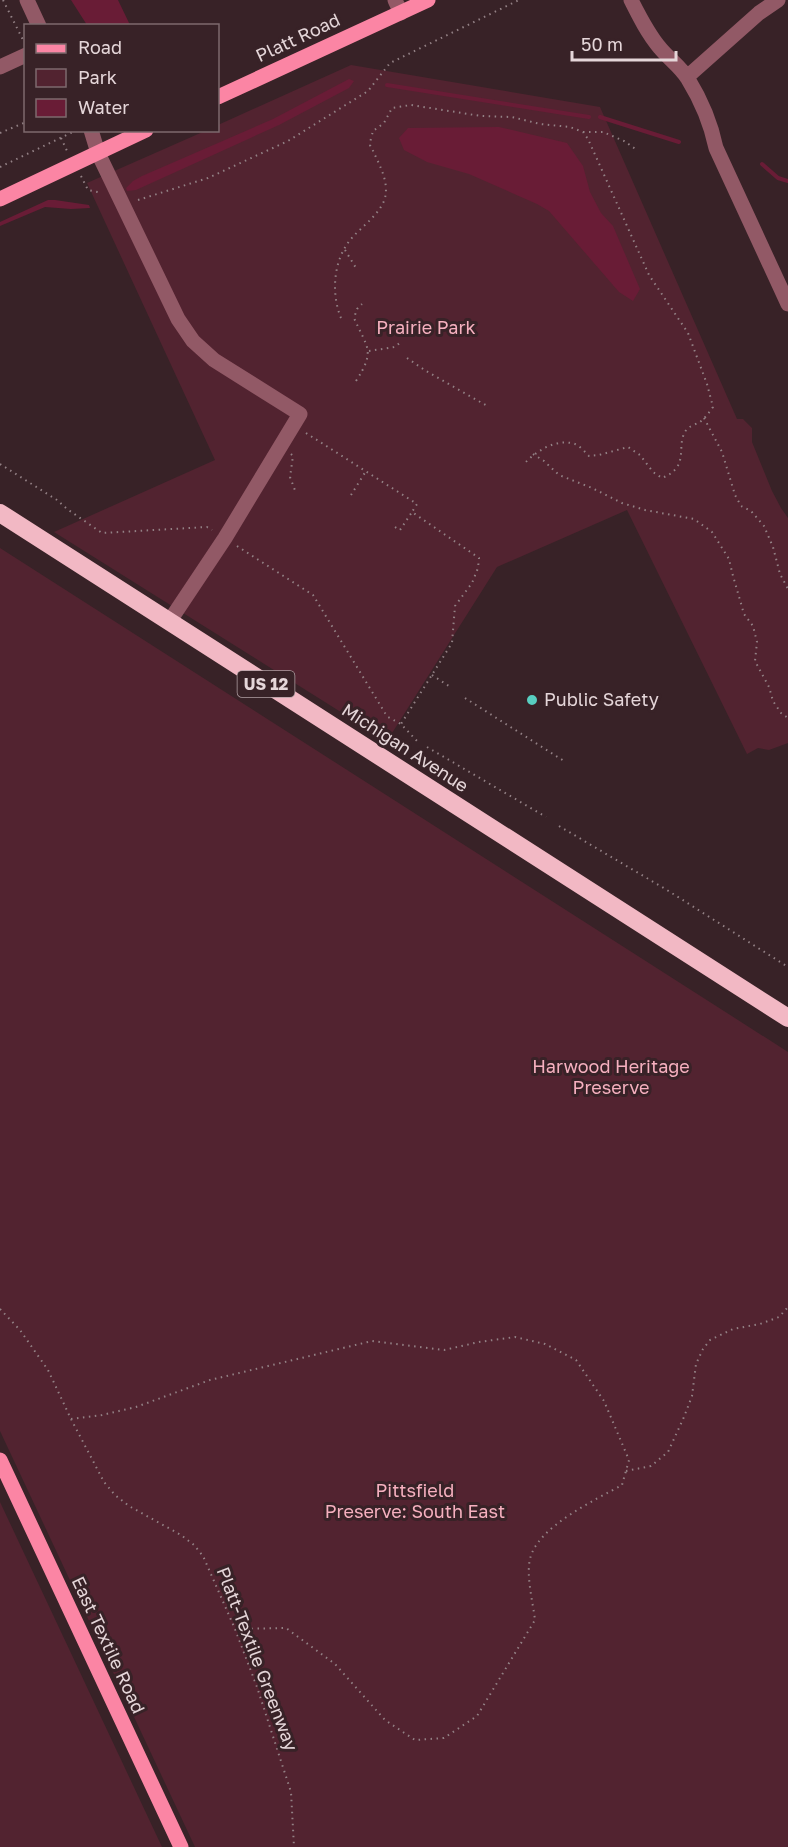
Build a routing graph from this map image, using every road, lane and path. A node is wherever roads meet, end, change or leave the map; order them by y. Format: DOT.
graph roads {
  1 [pos="3,0"];
  2 [pos="27,0"];
  3 [pos="428,0"];
  4 [pos="519,0"];
  5 [pos="631,0"];
  6 [pos="778,0"];
  7 [pos="398,6"];
  8 [pos="38,24"];
  9 [pos="24,41"];
  10 [pos="24,56"];
  11 [pos="0,67"];
  12 [pos="687,77"];
  13 [pos="219,96"];
  14 [pos="24,123"];
  15 [pos="68,132"];
  16 [pos="92,132"];
  17 [pos="142,132"];
  18 [pos="583,132"];
  19 [pos="0,133"];
  20 [pos="61,138"];
  21 [pos="637,150"];
  22 [pos="67,151"];
  23 [pos="98,153"];
  24 [pos="0,166"];
  25 [pos="0,199"];
  26 [pos="132,201"];
  27 [pos="344,249"];
  28 [pos="356,268"];
  29 [pos="362,304"];
  30 [pos="788,304"];
  31 [pos="341,318"];
  32 [pos="402,341"];
  33 [pos="369,351"];
  34 [pos="407,358"];
  35 [pos="356,381"];
  36 [pos="489,406"];
  37 [pos="704,418"];
  38 [pos="300,433"];
  39 [pos="290,452"];
  40 [pos="533,454"];
  41 [pos="0,464"];
  42 [pos="524,464"];
  43 [pos="366,471"];
  44 [pos="296,493"];
  45 [pos="351,495"];
  46 [pos="412,512"];
  47 [pos="0,513"];
  48 [pos="395,527"];
  49 [pos="218,534"];
  50 [pos="232,543"];
  51 [pos="788,589"];
  52 [pos="169,622"];
  53 [pos="431,674"];
  54 [pos="452,688"];
  55 [pos="465,698"];
  56 [pos="788,718"];
  57 [pos="401,724"];
  58 [pos="417,741"];
  59 [pos="427,747"];
  60 [pos="564,761"];
  61 [pos="546,817"];
  62 [pos="560,826"];
  63 [pos="788,967"];
  64 [pos="788,1018"];
  65 [pos="788,1307"];
  66 [pos="0,1310"];
  67 [pos="70,1419"];
  68 [pos="0,1460"];
  69 [pos="626,1471"];
  70 [pos="235,1629"];
  71 [pos="181,1847"];
  72 [pos="294,1847"];
  1 -- 9 [label="path"];
  2 -- 8 [label="street"];
  3 -- 7 [label="main road, Platt Road"];
  4 -- 26 [label="path"];
  5 -- 12 [label="street"];
  6 -- 12 [label="street"];
  7 -- 13 [label="main road, Platt Road"];
  10 -- 11 [label="street"];
  12 -- 30 [label="street"];
  14 -- 19 [label="path"];
  15 -- 20 [label="path"];
  16 -- 23 [label="street"];
  17 -- 23 [label="main road"];
  18 -- 21 [label="path"];
  18 -- 27 [label="path"];
  18 -- 37 [label="path"];
  20 -- 22 [label="path"];
  20 -- 24 [label="path"];
  23 -- 25 [label="main road"];
  23 -- 52 [label="street"];
  27 -- 28 [label="path"];
  27 -- 31 [label="path"];
  29 -- 33 [label="path"];
  32 -- 33 [label="path"];
  33 -- 35 [label="path"];
  34 -- 36 [label="path"];
  37 -- 40 [label="path"];
  37 -- 51 [label="path"];
  38 -- 43 [label="path"];
  39 -- 44 [label="path"];
  40 -- 42 [label="path"];
  40 -- 56 [label="path"];
  41 -- 49 [label="path"];
  43 -- 45 [label="path"];
  43 -- 46 [label="path"];
  46 -- 48 [label="path"];
  46 -- 53 [label="path"];
  47 -- 52 [label="highway, Michigan Avenue / US 12"];
  50 -- 57 [label="path"];
  52 -- 64 [label="highway, Michigan Avenue / US 12"];
  53 -- 54 [label="path"];
  53 -- 57 [label="path"];
  55 -- 60 [label="path"];
  57 -- 58 [label="path"];
  59 -- 61 [label="path"];
  62 -- 63 [label="path"];
  65 -- 69 [label="path"];
  66 -- 67 [label="path, Platt-Textile Greenway"];
  67 -- 69 [label="path"];
  67 -- 70 [label="path, Platt-Textile Greenway"];
  68 -- 71 [label="main road, East Textile Road"];
  69 -- 70 [label="path"];
  70 -- 72 [label="path, Platt-Textile Greenway"];
}
